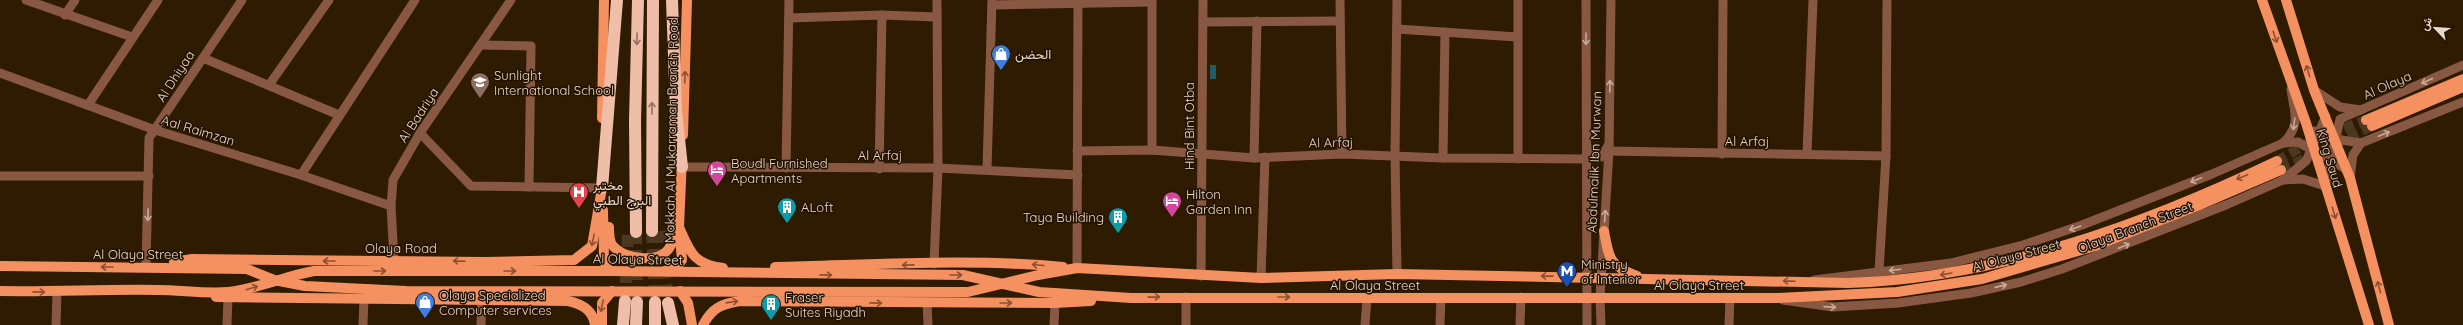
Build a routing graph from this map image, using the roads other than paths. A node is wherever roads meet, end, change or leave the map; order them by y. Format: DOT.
graph roads {
  1 [pos="26,0"];
  2 [pos="75,0"];
  3 [pos="158,0"];
  4 [pos="242,0"];
  5 [pos="329,0"];
  6 [pos="415,0"];
  7 [pos="511,0"];
  8 [pos="604,0"];
  9 [pos="617,0"];
  10 [pos="638,0"];
  11 [pos="653,0"];
  12 [pos="672,0"];
  13 [pos="687,0"];
  14 [pos="788,0"];
  15 [pos="937,0"];
  16 [pos="1203,0"];
  17 [pos="1340,0"];
  18 [pos="1398,0"];
  19 [pos="1518,0"];
  20 [pos="1586,0"];
  21 [pos="1611,0"];
  22 [pos="1723,0"];
  23 [pos="1813,0"];
  24 [pos="1887,0"];
  25 [pos="2262,0"];
  26 [pos="2286,0"];
  27 [pos="1078,1"];
  28 [pos="1152,1"];
  29 [pos="992,2"];
  30 [pos="65,15"];
  31 [pos="882,15"];
  32 [pos="936,17"];
  33 [pos="789,18"];
  34 [pos="1340,20"];
  35 [pos="1257,21"];
  36 [pos="1203,22"];
  37 [pos="1397,29"];
  38 [pos="1445,32"];
  39 [pos="132,37"];
  40 [pos="1517,37"];
  41 [pos="482,45"];
  42 [pos="203,58"];
  43 [pos="2463,66"];
  44 [pos="0,73"];
  45 [pos="2288,74"];
  46 [pos="2463,79"];
  47 [pos="269,85"];
  48 [pos="2463,87"];
  49 [pos="2314,90"];
  50 [pos="2463,102"];
  51 [pos="88,105"];
  52 [pos="2361,110"];
  53 [pos="339,115"];
  54 [pos="2326,116"];
  55 [pos="2307,128"];
  56 [pos="155,130"];
  57 [pos="420,133"];
  58 [pos="2319,133"];
  59 [pos="2335,139"];
  60 [pos="2282,143"];
  61 [pos="2360,143"];
  62 [pos="1587,146"];
  63 [pos="1609,147"];
  64 [pos="2312,149"];
  65 [pos="1152,150"];
  66 [pos="1077,151"];
  67 [pos="1342,154"];
  68 [pos="1722,154"];
  69 [pos="1808,154"];
  70 [pos="1202,155"];
  71 [pos="1396,155"];
  72 [pos="1886,156"];
  73 [pos="1265,157"];
  74 [pos="1254,158"];
  75 [pos="1443,158"];
  76 [pos="1518,159"];
  77 [pos="1586,159"];
  78 [pos="2330,160"];
  79 [pos="682,167"];
  80 [pos="786,168"];
  81 [pos="938,168"];
  82 [pos="879,169"];
  83 [pos="987,169"];
  84 [pos="2348,173"];
  85 [pos="301,175"];
  86 [pos="1078,175"];
  87 [pos="0,176"];
  88 [pos="149,176"];
  89 [pos="2283,180"];
  90 [pos="2325,186"];
  91 [pos="529,187"];
  92 [pos="602,188"];
  93 [pos="391,206"];
  94 [pos="679,227"];
  95 [pos="656,231"];
  96 [pos="1604,231"];
  97 [pos="632,232"];
  98 [pos="394,260"];
  99 [pos="934,264"];
  100 [pos="0,266"];
  101 [pos="146,267"];
  102 [pos="1077,268"];
  103 [pos="609,271"];
  104 [pos="1879,271"];
  105 [pos="661,272"];
  106 [pos="1397,274"];
  107 [pos="1201,276"];
  108 [pos="1587,276"];
  109 [pos="1262,278"];
  110 [pos="1601,278"];
  111 [pos="1644,278"];
  112 [pos="274,280"];
  113 [pos="1805,281"];
  114 [pos="1000,284"];
  115 [pos="158,290"];
  116 [pos="612,290"];
  117 [pos="0,291"];
  118 [pos="57,292"];
  119 [pos="680,292"];
  120 [pos="1186,297"];
  121 [pos="1521,297"];
  122 [pos="1586,297"];
  123 [pos="1600,297"];
  124 [pos="1131,298"];
  125 [pos="1367,298"];
  126 [pos="1441,298"];
  127 [pos="1730,298"];
  128 [pos="1778,298"];
  129 [pos="228,299"];
  130 [pos="364,299"];
  131 [pos="482,300"];
  132 [pos="655,302"];
  133 [pos="668,303"];
  134 [pos="927,303"];
  135 [pos="1055,303"];
  136 [pos="56,325"];
  137 [pos="227,325"];
  138 [pos="363,325"];
  139 [pos="481,325"];
  140 [pos="595,325"];
  141 [pos="602,325"];
  142 [pos="623,325"];
  143 [pos="636,325"];
  144 [pos="655,325"];
  145 [pos="673,325"];
  146 [pos="692,325"];
  147 [pos="703,325"];
  148 [pos="928,325"];
  149 [pos="1054,325"];
  150 [pos="1186,325"];
  151 [pos="1365,325"];
  152 [pos="1440,325"];
  153 [pos="1520,325"];
  154 [pos="1587,325"];
  155 [pos="1601,325"];
  156 [pos="1729,325"];
  157 [pos="2369,325"];
  158 [pos="2389,325"];
  1 -- 30 [label="street"];
  2 -- 30 [label="street"];
  3 -- 39 [label="street"];
  4 -- 42 [label="street, Al Dhiyaa"];
  5 -- 47 [label="street"];
  6 -- 53 [label="street"];
  7 -- 41 [label="street, Al Badriya"];
  8 -- 92 [label="main road"];
  9 -- 92 [label="highway"];
  10 -- 97 [label="highway, one-way"];
  95 -- 11 [label="highway, one-way"];
  12 -- 79 [label="highway"];
  79 -- 13 [label="main road, Makkah Al Mukarramah Branch Road, one-way"];
  14 -- 33 [label="street"];
  15 -- 32 [label="street"];
  16 -- 36 [label="street, Hind Bint Otba"];
  17 -- 34 [label="street"];
  18 -- 37 [label="street"];
  19 -- 40 [label="street"];
  20 -- 62 [label="street, Abdulmalik Ibn Murwan, one-way"];
  63 -- 21 [label="street, Abdulmalik Ibn Murwan, one-way"];
  22 -- 68 [label="street"];
  23 -- 69 [label="street"];
  24 -- 72 [label="street"];
  25 -- 45 [label="main road, King Saud, one-way"];
  49 -- 26 [label="main road, King Saud, one-way"];
  27 -- 28 [label="street"];
  27 -- 29 [label="street"];
  27 -- 66 [label="street"];
  28 -- 65 [label="street"];
  29 -- 83 [label="street"];
  30 -- 39 [label="street"];
  31 -- 32 [label="street"];
  31 -- 33 [label="street"];
  31 -- 82 [label="street"];
  32 -- 81 [label="street"];
  33 -- 80 [label="street"];
  34 -- 35 [label="street"];
  34 -- 67 [label="street"];
  35 -- 36 [label="street"];
  35 -- 74 [label="street"];
  36 -- 70 [label="street, Hind Bint Otba"];
  37 -- 38 [label="street"];
  37 -- 71 [label="street"];
  38 -- 40 [label="street"];
  38 -- 75 [label="street"];
  39 -- 51 [label="street"];
  40 -- 76 [label="street"];
  41 -- 57 [label="street, Al Badriya"];
  41 -- 91 [label="street"];
  42 -- 47 [label="street"];
  42 -- 56 [label="street, Al Dhiyaa"];
  43 -- 52 [label="street, Al Olaya, one-way"];
  44 -- 51 [label="street, Aal Raimzan"];
  45 -- 55 [label="main road, King Saud"];
  45 -- 60 [label="street, Olaya Branch Street, one-way"];
  46 -- 48 [label="main road"];
  47 -- 53 [label="street"];
  49 -- 52 [label="street"];
  49 -- 54 [label="main road, King Saud"];
  61 -- 50 [label="street, one-way"];
  51 -- 56 [label="street, Aal Raimzan"];
  52 -- 59 [label="street, Al Olaya"];
  53 -- 85 [label="street"];
  54 -- 58 [label="street, Olaya Branch Street"];
  54 -- 59 [label="main road, King Saud"];
  55 -- 58 [label="street"];
  55 -- 64 [label="main road, King Saud"];
  56 -- 85 [label="street, Aal Raimzan"];
  56 -- 88 [label="street, Al Dhiyaa"];
  57 -- 91 [label="street"];
  57 -- 93 [label="street, Al Badriya"];
  58 -- 59 [label="street"];
  58 -- 64 [label="street, Olaya Branch Street"];
  59 -- 61 [label="street"];
  59 -- 78 [label="street, Al Olaya"];
  59 -- 84 [label="main road, King Saud"];
  60 -- 64 [label="street, Olaya Branch Street"];
  60 -- 104 [label="street, Olaya Branch Street, one-way"];
  61 -- 84 [label="street"];
  62 -- 63 [label="street"];
  62 -- 77 [label="street, Abdulmalik Ibn Murwan"];
  63 -- 68 [label="street, Al Arfaj"];
  96 -- 63 [label="street, Abdulmalik Ibn Murwan, one-way"];
  64 -- 78 [label="street, Olaya Branch Street"];
  64 -- 89 [label="street, Olaya Branch Street"];
  64 -- 90 [label="main road, King Saud"];
  65 -- 66 [label="street, Al Arfaj"];
  65 -- 70 [label="street, Al Arfaj"];
  66 -- 86 [label="street"];
  67 -- 71 [label="street, Al Arfaj"];
  67 -- 73 [label="street, Al Arfaj"];
  68 -- 69 [label="street, Al Arfaj"];
  69 -- 72 [label="street, Al Arfaj"];
  70 -- 74 [label="street, Al Arfaj"];
  70 -- 107 [label="street, Hind Bint Otba"];
  71 -- 75 [label="street, Al Arfaj"];
  71 -- 106 [label="street"];
  72 -- 104 [label="street"];
  73 -- 74 [label="street, Al Arfaj"];
  73 -- 109 [label="street"];
  75 -- 76 [label="street, Al Arfaj"];
  76 -- 77 [label="street, Al Arfaj"];
  77 -- 108 [label="street, Abdulmalik Ibn Murwan"];
  78 -- 84 [label="street, Olaya Branch Street"];
  78 -- 90 [label="street, Al Olaya"];
  79 -- 80 [label="street, Al Arfaj"];
  79 -- 92 [label="main road"];
  79 -- 94 [label="main road, Makkah Al Mukarramah Branch Road"];
  80 -- 82 [label="street, Al Arfaj"];
  81 -- 82 [label="street, Al Arfaj"];
  81 -- 83 [label="street, Al Arfaj"];
  81 -- 99 [label="street"];
  83 -- 86 [label="street, Al Arfaj"];
  158 -- 84 [label="main road, King Saud, one-way"];
  85 -- 93 [label="street, Aal Raimzan"];
  86 -- 102 [label="street"];
  87 -- 88 [label="street"];
  88 -- 101 [label="street, Al Dhiyaa, one-way"];
  89 -- 90 [label="street, Olaya Branch Street"];
  128 -- 89 [label="street, Olaya Branch Street, one-way"];
  90 -- 157 [label="main road, King Saud, one-way"];
  91 -- 92 [label="street"];
  92 -- 98 [label="main road, Olaya Road, one-way"];
  92 -- 103 [label="main road"];
  93 -- 98 [label="street, Al Badriya"];
  99 -- 94 [label="main road, one-way"];
  94 -- 105 [label="main road, Makkah Al Mukarramah Branch Road"];
  96 -- 110 [label="street, Abdulmalik Ibn Murwan"];
  96 -- 111 [label="main road"];
  98 -- 101 [label="main road, Olaya Road, one-way"];
  102 -- 99 [label="main road, one-way"];
  101 -- 100 [label="main road, Al Olaya Street, one-way"];
  101 -- 112 [label="main road, Al Olaya Street"];
  102 -- 107 [label="main road, Al Olaya Street"];
  102 -- 114 [label="main road, Al Olaya Street"];
  103 -- 105 [label="main road, Al Olaya Street"];
  112 -- 103 [label="main road, Al Olaya Street, one-way"];
  104 -- 113 [label="street, Olaya Branch Street"];
  105 -- 114 [label="main road, Al Olaya Street, one-way"];
  108 -- 106 [label="main road, Al Olaya Street, one-way"];
  106 -- 109 [label="main road, Al Olaya Street"];
  107 -- 109 [label="main road, Al Olaya Street"];
  108 -- 110 [label="main road, Al Olaya Street"];
  108 -- 122 [label="street, Abdulmalik Ibn Murwan"];
  110 -- 111 [label="main road, Al Olaya Street"];
  110 -- 123 [label="street, Abdulmalik Ibn Murwan"];
  113 -- 111 [label="main road, Al Olaya Street, one-way"];
  115 -- 112 [label="main road, Al Olaya Street, one-way"];
  112 -- 116 [label="main road, Al Olaya Street"];
  128 -- 113 [label="main road, Al Olaya Street, one-way"];
  114 -- 119 [label="main road, Al Olaya Street"];
  114 -- 124 [label="main road, Al Olaya Street"];
  115 -- 118 [label="main road, Al Olaya Street"];
  115 -- 129 [label="main road"];
  116 -- 119 [label="main road, Al Olaya Street"];
  116 -- 141 [label="main road, one-way"];
  117 -- 118 [label="main road, Al Olaya Street, one-way"];
  118 -- 136 [label="street"];
  119 -- 146 [label="main road"];
  124 -- 120 [label="main road, Al Olaya Street, one-way"];
  120 -- 125 [label="main road, Al Olaya Street, one-way"];
  120 -- 150 [label="street"];
  121 -- 122 [label="main road, Al Olaya Street"];
  121 -- 126 [label="main road, Al Olaya Street"];
  121 -- 153 [label="street"];
  122 -- 123 [label="main road, Al Olaya Street"];
  122 -- 154 [label="street, Abdulmalik Ibn Murwan"];
  123 -- 127 [label="main road, Al Olaya Street"];
  123 -- 155 [label="street, Abdulmalik Ibn Murwan"];
  124 -- 135 [label="main road"];
  125 -- 126 [label="main road, Al Olaya Street"];
  125 -- 151 [label="street"];
  126 -- 152 [label="street"];
  127 -- 128 [label="main road, Al Olaya Street"];
  127 -- 156 [label="street"];
  129 -- 130 [label="main road"];
  129 -- 137 [label="street"];
  130 -- 131 [label="main road"];
  130 -- 138 [label="street"];
  131 -- 139 [label="street"];
  131 -- 140 [label="main road"];
  132 -- 144 [label="highway"];
  133 -- 145 [label="highway"];
  134 -- 135 [label="main road, one-way"];
  147 -- 134 [label="main road, one-way"];
  134 -- 148 [label="street"];
  135 -- 149 [label="street"];
  142 -- 143 [label="highway"];
}
